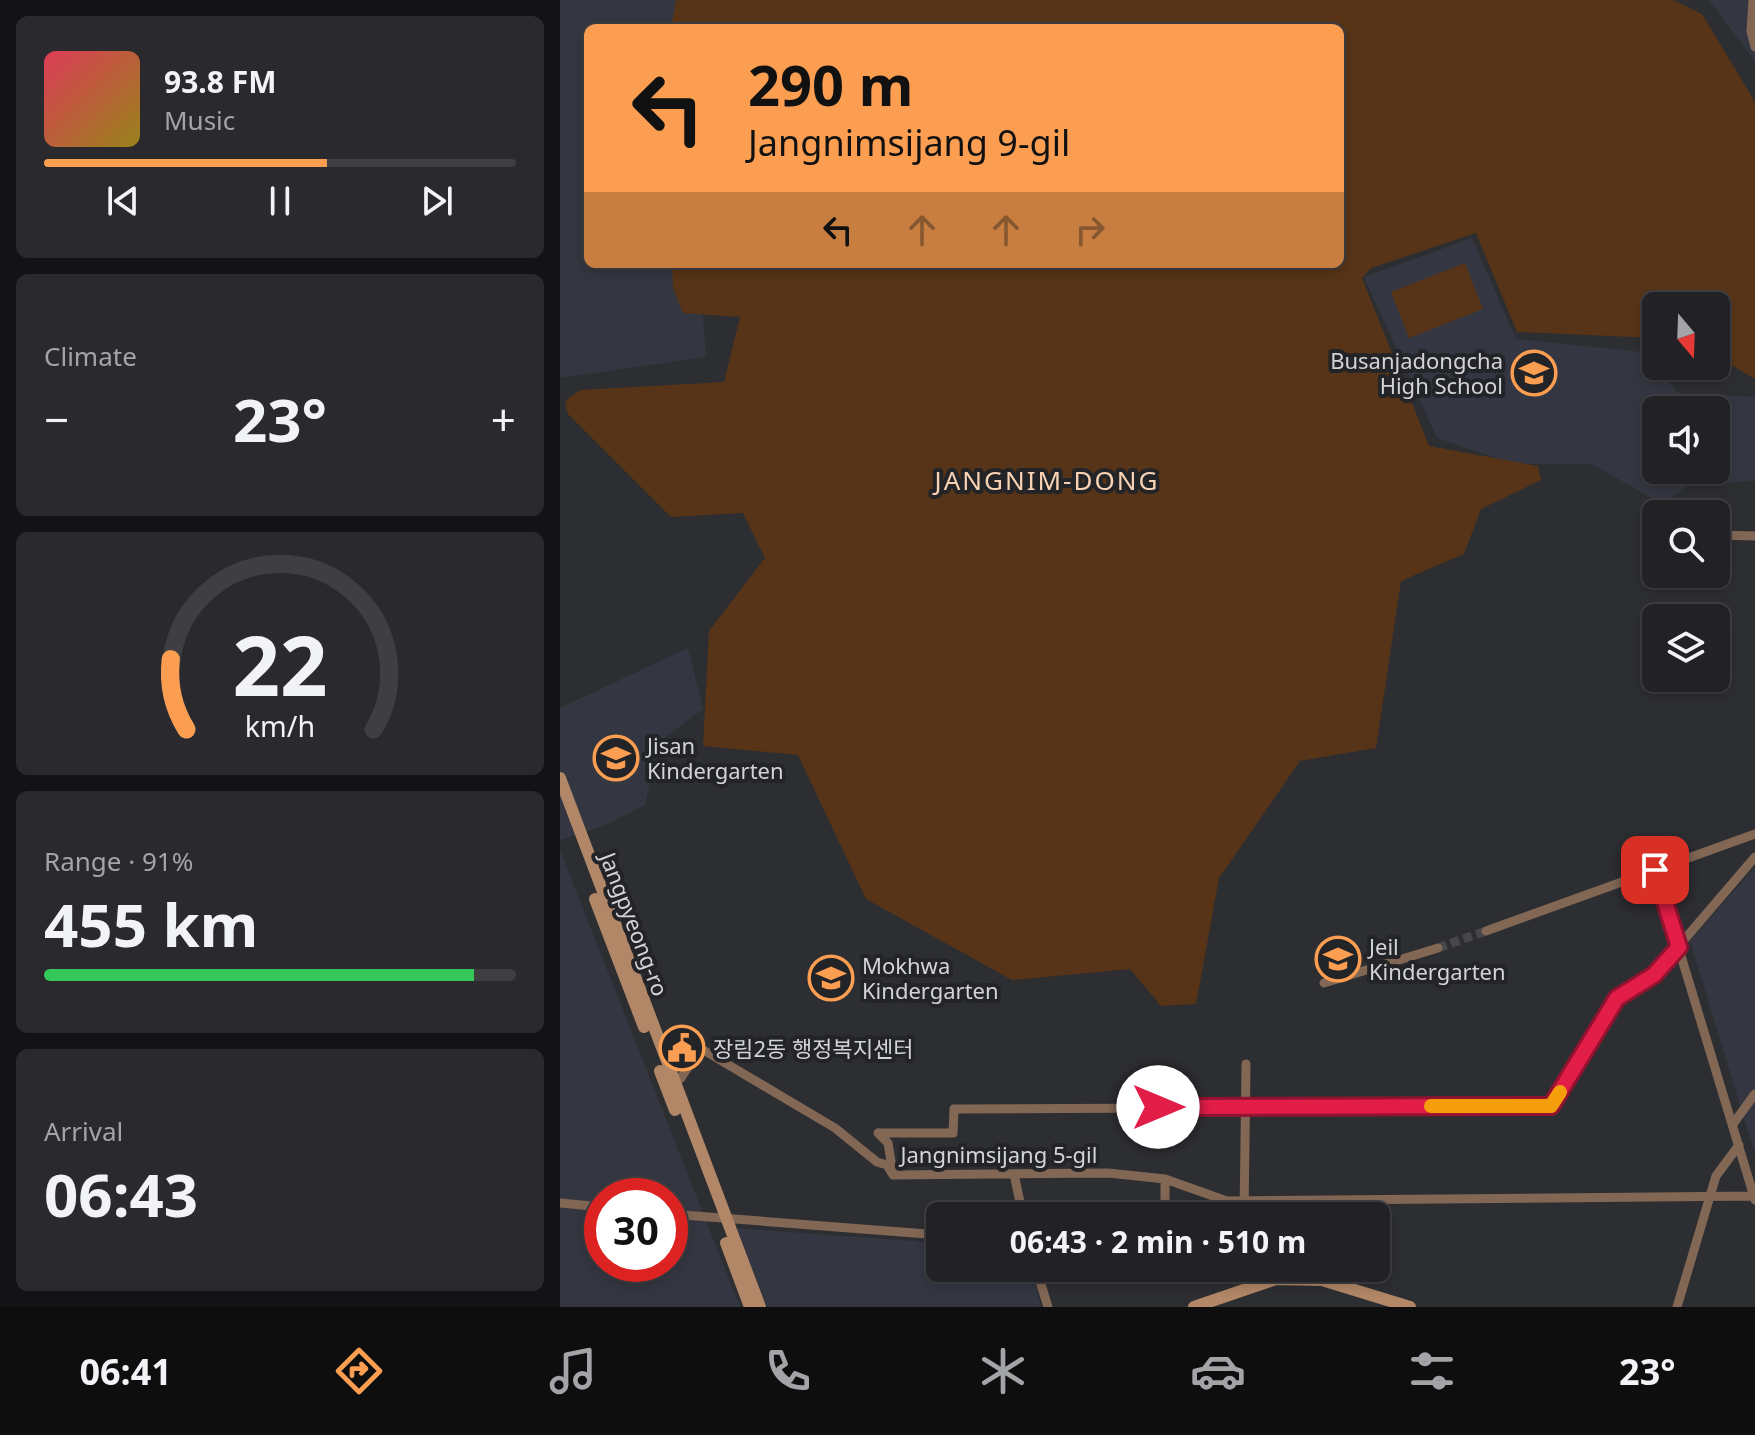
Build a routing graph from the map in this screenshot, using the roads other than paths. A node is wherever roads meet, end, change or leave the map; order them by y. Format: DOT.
graph roads {
  1 [pos="1753,0"];
  2 [pos="1755,47"];
  3 [pos="1730,535"];
  4 [pos="1755,536"];
  5 [pos="560,778"];
  6 [pos="560,801"];
  7 [pos="1755,834"];
  8 [pos="1755,857"];
  9 [pos="1655,870"];
  10 [pos="599,897"];
  11 [pos="1486,931"];
  12 [pos="1679,947"];
  13 [pos="1438,948"];
  14 [pos="1324,983"];
  15 [pos="1246,1064"];
  16 [pos="669,1082"];
  17 [pos="1755,1094"];
  18 [pos="1246,1106"];
  19 [pos="1733,1124"];
  20 [pos="1739,1145"];
  21 [pos="1014,1174"];
  22 [pos="893,1175"];
  23 [pos="1165,1179"];
  24 [pos="1711,1199"];
  25 [pos="1754,1199"];
  26 [pos="1245,1201"];
  27 [pos="1020,1202"];
  28 [pos="1165,1202"];
  29 [pos="560,1203"];
  30 [pos="584,1205"];
  31 [pos="688,1216"];
  32 [pos="721,1219"];
  33 [pos="926,1234"];
  34 [pos="1040,1282"];
  35 [pos="1267,1282"];
  36 [pos="1329,1282"];
  37 [pos="750,1307"];
  38 [pos="760,1307"];
  39 [pos="1048,1307"];
  40 [pos="1194,1307"];
  41 [pos="1410,1307"];
  42 [pos="1677,1307"];
  1 -- 2 [label="street"];
  3 -- 4 [label="street"];
  5 -- 10 [label="street, Jangpyeong-ro"];
  6 -- 10 [label="street, Jangpyeong-ro"];
  7 -- 9 [label="street"];
  8 -- 12 [label="street"];
  9 -- 11 [label="street"];
  9 -- 12 [label="street"];
  10 -- 16 [label="street, Jangpyeong-ro"];
  12 -- 18 [label="street"];
  12 -- 19 [label="street"];
  13 -- 14 [label="street"];
  15 -- 18 [label="street"];
  16 -- 22 [label="street, Jangnimsijang 5-gil"];
  16 -- 32 [label="street, Jangpyeong-ro"];
  17 -- 19 [label="street"];
  18 -- 22 [label="street"];
  18 -- 26 [label="street"];
  19 -- 20 [label="street"];
  20 -- 24 [label="street"];
  20 -- 25 [label="street"];
  21 -- 22 [label="street, Jangnimsijang 5-gil"];
  21 -- 23 [label="street, Jangnimsijang 5-gil"];
  21 -- 27 [label="street"];
  23 -- 26 [label="street, Jangnimsijang 5-gil"];
  23 -- 28 [label="street"];
  24 -- 25 [label="street, Jangnimsijang 5-gil"];
  24 -- 26 [label="street, Jangnimsijang 5-gil"];
  24 -- 42 [label="street"];
  29 -- 30 [label="street"];
  31 -- 32 [label="street"];
  32 -- 33 [label="street"];
  32 -- 37 [label="street, Jangpyeong-ro"];
  32 -- 38 [label="street, Jangpyeong-ro"];
  34 -- 39 [label="street"];
  35 -- 40 [label="street"];
  36 -- 41 [label="street"];
}
